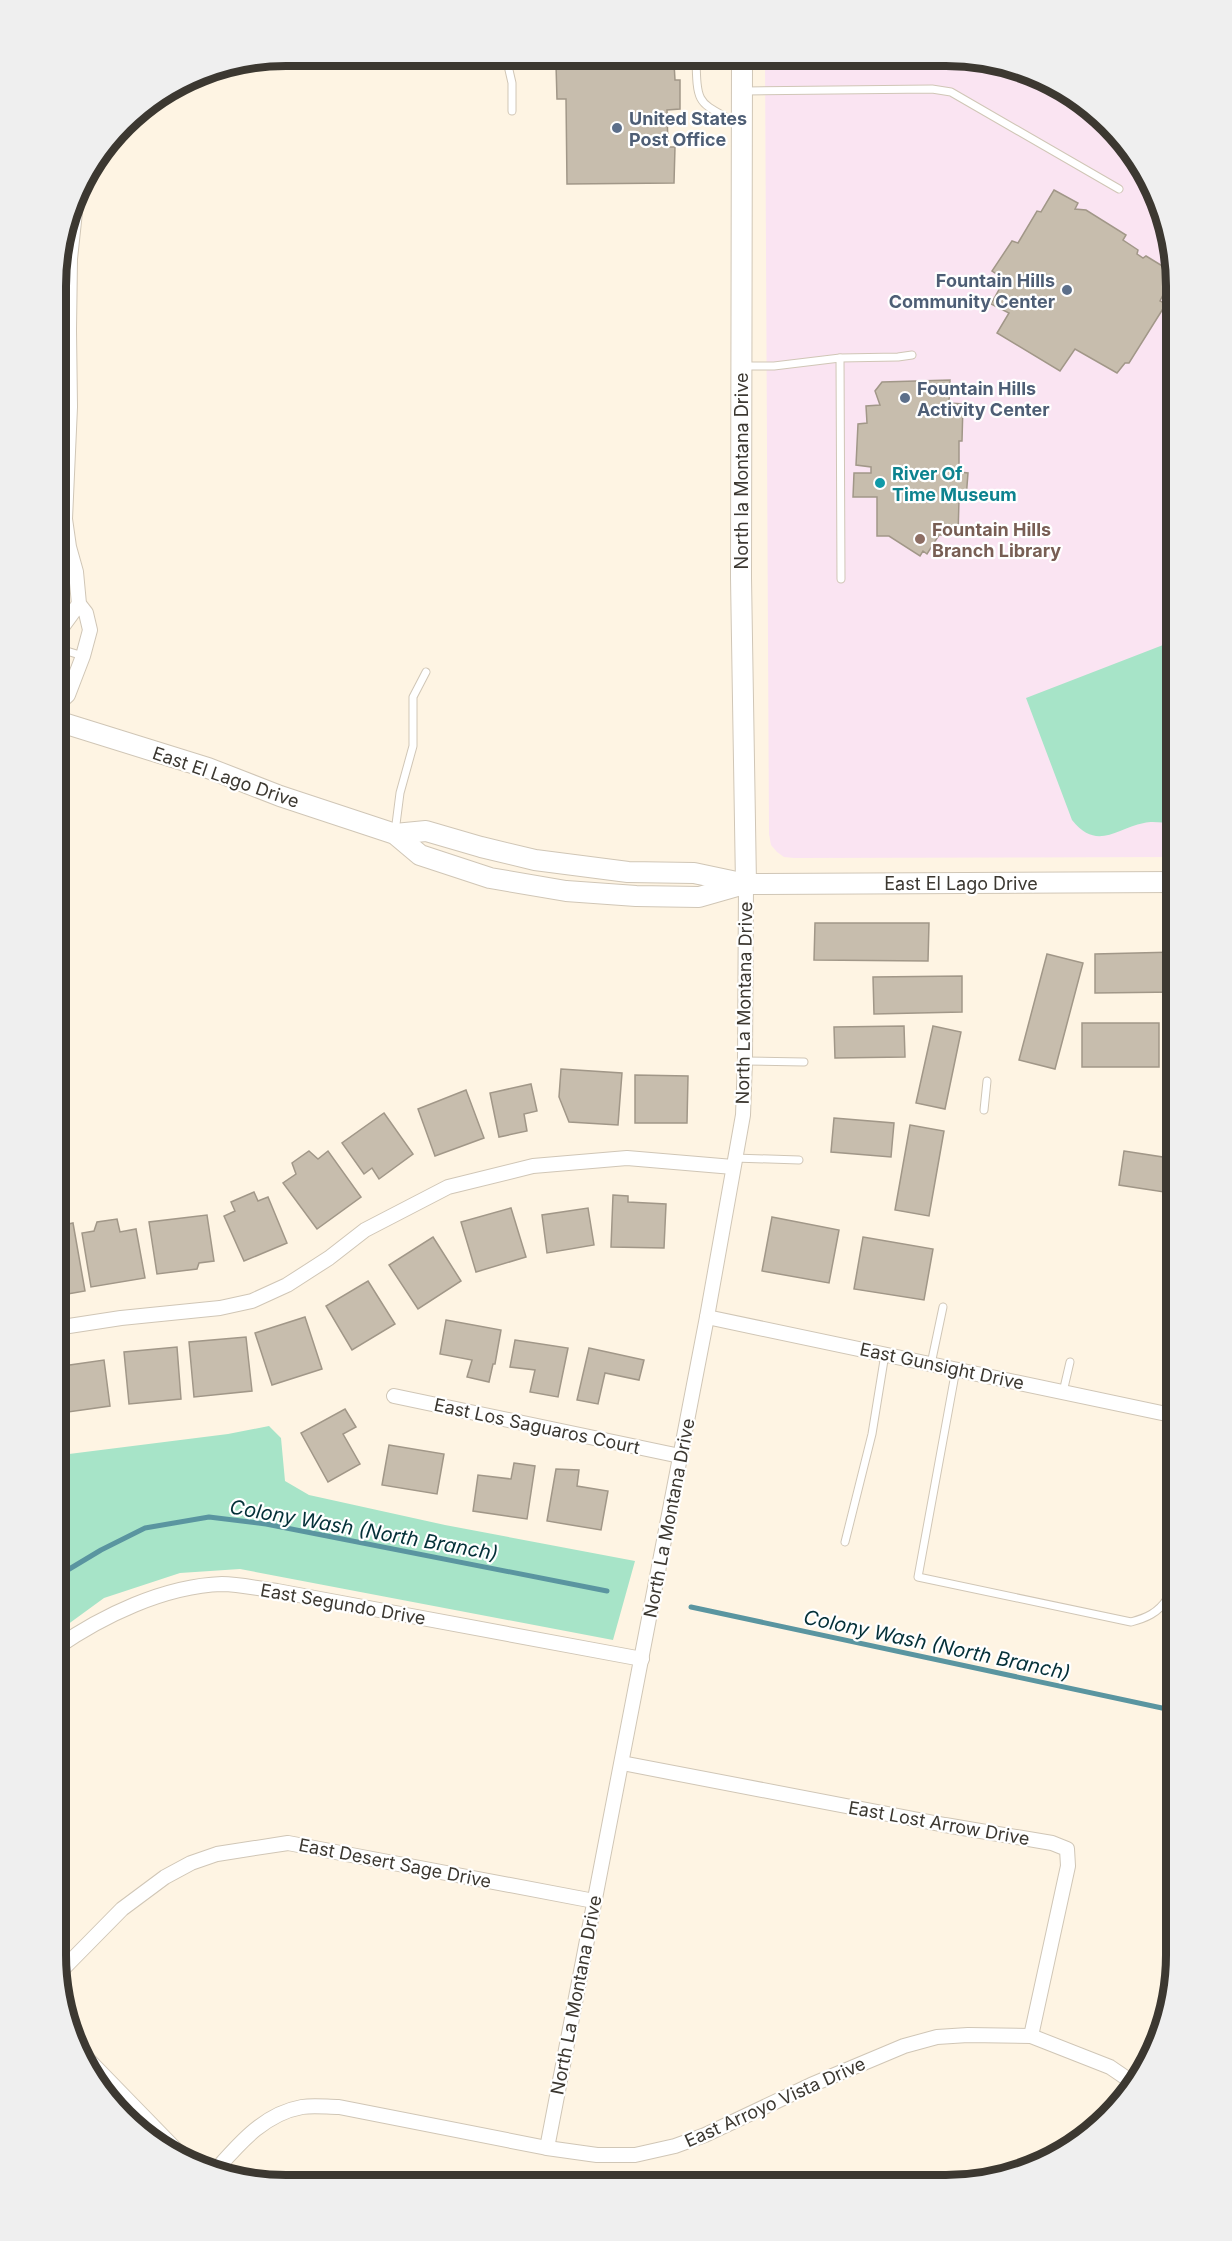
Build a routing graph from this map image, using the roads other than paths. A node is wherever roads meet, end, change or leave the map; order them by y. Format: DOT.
graph roads {
  1 [pos="508,66"];
  2 [pos="696,66"];
  3 [pos="742,66"];
  4 [pos="742,91"];
  5 [pos="512,111"];
  6 [pos="741,126"];
  7 [pos="1119,189"];
  8 [pos="73,228"];
  9 [pos="912,355"];
  10 [pos="840,358"];
  11 [pos="741,366"];
  12 [pos="66,482"];
  13 [pos="66,530"];
  14 [pos="842,579"];
  15 [pos="79,604"];
  16 [pos="66,622"];
  17 [pos="66,651"];
  18 [pos="83,656"];
  19 [pos="426,672"];
  20 [pos="66,697"];
  21 [pos="66,724"];
  22 [pos="395,834"];
  23 [pos="1166,882"];
  24 [pos="746,884"];
  25 [pos="746,1061"];
  26 [pos="804,1062"];
  27 [pos="987,1081"];
  28 [pos="984,1110"];
  29 [pos="799,1160"];
  30 [pos="734,1162"];
  31 [pos="943,1307"];
  32 [pos="707,1317"];
  33 [pos="66,1326"];
  34 [pos="885,1354"];
  35 [pos="1070,1362"];
  36 [pos="931,1364"];
  37 [pos="956,1370"];
  38 [pos="1063,1392"];
  39 [pos="394,1396"];
  40 [pos="1166,1414"];
  41 [pos="680,1456"];
  42 [pos="844,1542"];
  43 [pos="1166,1600"];
  44 [pos="66,1641"];
  45 [pos="642,1659"];
  46 [pos="622,1763"];
  47 [pos="594,1901"];
  48 [pos="66,1965"];
  49 [pos="1031,2036"];
  50 [pos="98,2070"];
  51 [pos="1128,2079"];
  52 [pos="166,2139"];
  53 [pos="547,2148"];
  54 [pos="220,2165"];
  1 -- 5 [label="lane"];
  2 -- 6 [label="lane"];
  3 -- 4 [label="street, North la Montana Drive"];
  4 -- 6 [label="street, North la Montana Drive"];
  4 -- 7 [label="lane"];
  6 -- 11 [label="street, North la Montana Drive"];
  8 -- 12 [label="street"];
  9 -- 10 [label="lane"];
  10 -- 11 [label="lane"];
  10 -- 14 [label="lane"];
  11 -- 24 [label="street, North la Montana Drive"];
  13 -- 15 [label="street"];
  15 -- 16 [label="street"];
  15 -- 18 [label="street"];
  17 -- 18 [label="lane"];
  18 -- 20 [label="street"];
  19 -- 22 [label="lane"];
  21 -- 22 [label="street, East El Lago Drive"];
  22 -- 24 [label="street, East El Lago Drive"];
  22 -- 24 [label="street, East El Lago Drive"];
  23 -- 24 [label="street, East El Lago Drive"];
  24 -- 25 [label="street, North La Montana Drive"];
  25 -- 26 [label="lane"];
  25 -- 30 [label="street, North La Montana Drive"];
  27 -- 28 [label="lane"];
  29 -- 30 [label="lane"];
  30 -- 32 [label="street, North La Montana Drive"];
  30 -- 33 [label="street"];
  31 -- 36 [label="lane"];
  32 -- 34 [label="street, East Gunsight Drive"];
  32 -- 41 [label="street, North La Montana Drive"];
  34 -- 36 [label="street, East Gunsight Drive"];
  34 -- 42 [label="lane"];
  35 -- 38 [label="lane"];
  36 -- 37 [label="street, East Gunsight Drive"];
  37 -- 38 [label="street, East Gunsight Drive"];
  37 -- 43 [label="lane"];
  38 -- 40 [label="street, East Gunsight Drive"];
  39 -- 41 [label="street, East Los Saguaros Court"];
  41 -- 45 [label="street, North La Montana Drive"];
  44 -- 45 [label="street, East Segundo Drive"];
  45 -- 46 [label="street, North La Montana Drive"];
  46 -- 47 [label="street, North La Montana Drive"];
  46 -- 49 [label="street, East Lost Arrow Drive"];
  47 -- 48 [label="street, East Desert Sage Drive"];
  47 -- 53 [label="street, North La Montana Drive"];
  49 -- 51 [label="street, East Arroyo Vista Drive"];
  49 -- 53 [label="street, East Arroyo Vista Drive"];
  50 -- 52 [label="street"];
  53 -- 54 [label="street, East Arroyo Vista Drive"];
}
